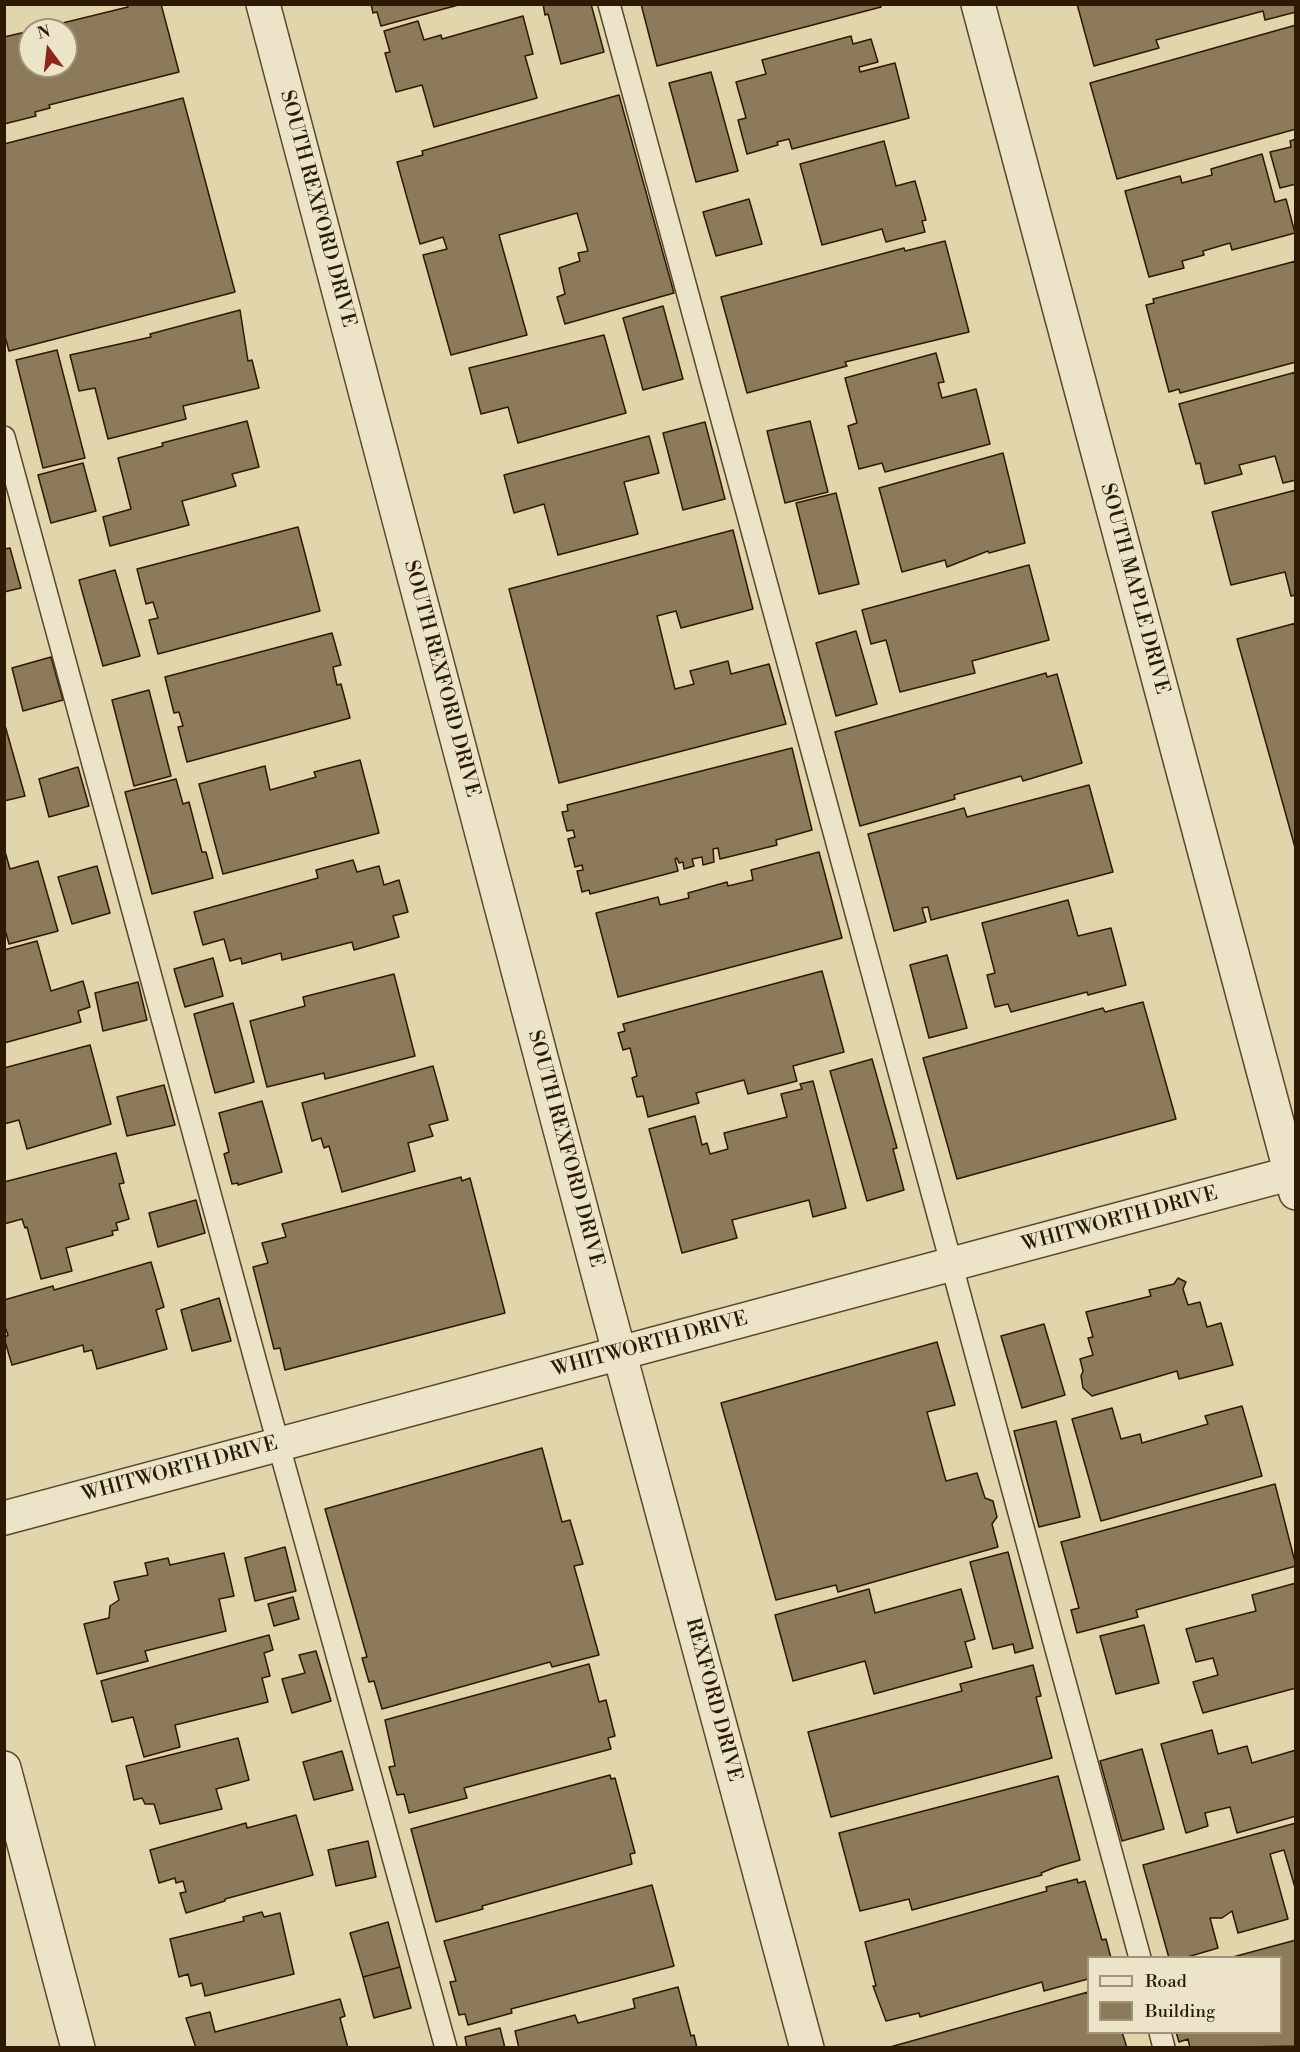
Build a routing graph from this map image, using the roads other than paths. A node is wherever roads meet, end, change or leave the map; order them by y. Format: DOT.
graph roads {
  1 [pos="263,4"];
  2 [pos="609,4"];
  3 [pos="978,4"];
  4 [pos="4,437"];
  5 [pos="1294,1180"];
  6 [pos="951,1265"];
  7 [pos="620,1353"];
  8 [pos="278,1443"];
  9 [pos="4,1518"];
  10 [pos="4,1768"];
  11 [pos="1139,1956"];
  12 [pos="78,2048"];
  13 [pos="447,2048"];
  14 [pos="807,2048"];
  1 -- 7 [label="street, SOUTH REXFORD DRIVE"];
  2 -- 6 [label="lane"];
  3 -- 5 [label="street, SOUTH MAPLE DRIVE"];
  4 -- 8 [label="lane"];
  5 -- 6 [label="street, WHITWORTH DRIVE"];
  6 -- 7 [label="street, WHITWORTH DRIVE"];
  6 -- 11 [label="lane"];
  7 -- 8 [label="street, WHITWORTH DRIVE"];
  7 -- 14 [label="street, REXFORD DRIVE"];
  8 -- 9 [label="street, WHITWORTH DRIVE"];
  8 -- 13 [label="lane"];
  10 -- 12 [label="street"];
}
